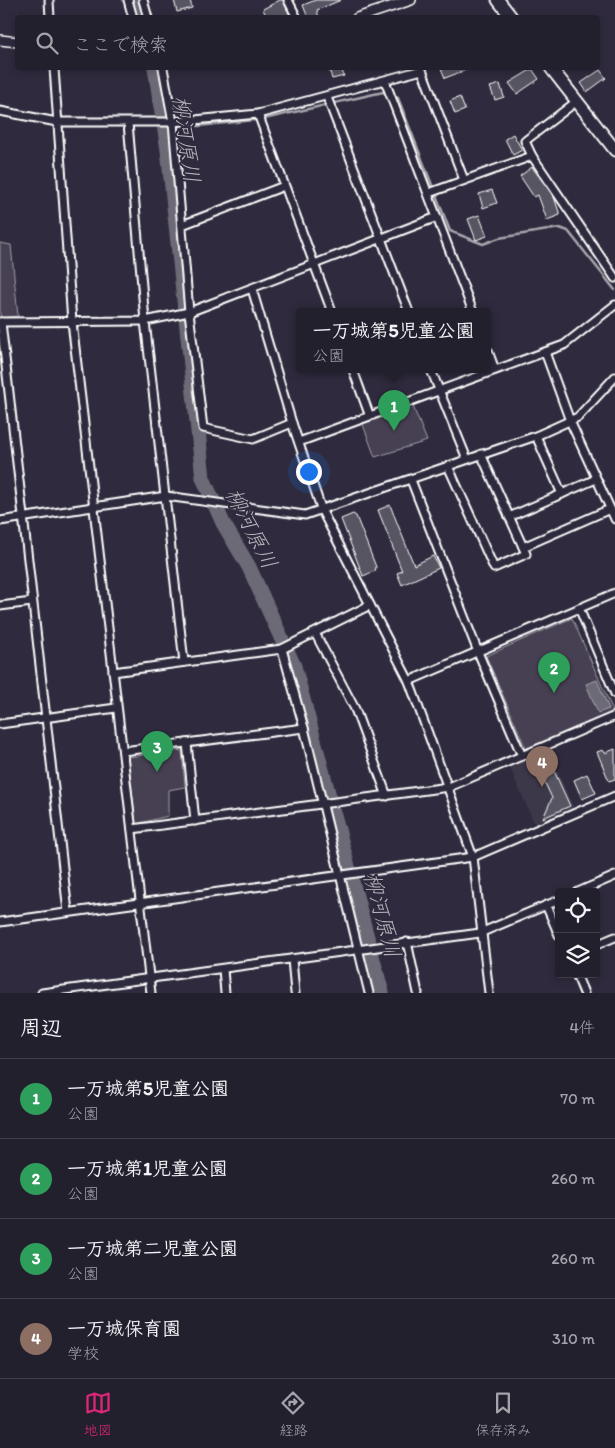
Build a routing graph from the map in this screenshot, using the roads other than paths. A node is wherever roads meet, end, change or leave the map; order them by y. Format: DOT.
graph roads {
  1 [pos="49,0"];
  2 [pos="128,0"];
  3 [pos="143,0"];
  4 [pos="288,0"];
  5 [pos="411,0"];
  6 [pos="498,0"];
  7 [pos="50,15"];
  8 [pos="132,15"];
  9 [pos="147,15"];
  10 [pos="296,15"];
  11 [pos="367,15"];
  12 [pos="510,15"];
  13 [pos="0,40"];
  14 [pos="15,42"];
  15 [pos="54,70"];
  16 [pos="163,70"];
  17 [pos="553,70"];
  18 [pos="386,81"];
  19 [pos="327,97"];
  20 [pos="577,101"];
  21 [pos="0,111"];
  22 [pos="258,114"];
  23 [pos="57,122"];
  24 [pos="174,122"];
  25 [pos="128,123"];
  26 [pos="613,144"];
  27 [pos="532,156"];
  28 [pos="464,180"];
  29 [pos="284,186"];
  30 [pos="430,194"];
  31 [pos="438,217"];
  32 [pos="182,225"];
  33 [pos="381,238"];
  34 [pos="314,265"];
  35 [pos="615,278"];
  36 [pos="252,289"];
  37 [pos="615,305"];
  38 [pos="330,308"];
  39 [pos="407,308"];
  40 [pos="472,308"];
  41 [pos="189,312"];
  42 [pos="145,321"];
  43 [pos="0,322"];
  44 [pos="72,322"];
  45 [pos="545,352"];
  46 [pos="491,359"];
  47 [pos="495,370"];
  48 [pos="491,371"];
  49 [pos="354,373"];
  50 [pos="432,373"];
  51 [pos="487,373"];
  52 [pos="615,377"];
  53 [pos="439,390"];
  54 [pos="369,414"];
  55 [pos="570,421"];
  56 [pos="292,423"];
  57 [pos="536,436"];
  58 [pos="298,442"];
  59 [pos="481,454"];
  60 [pos="467,459"];
  61 [pos="448,466"];
  62 [pos="596,479"];
  63 [pos="411,480"];
  64 [pos="562,494"];
  65 [pos="166,496"];
  66 [pos="94,508"];
  67 [pos="610,509"];
  68 [pos="322,511"];
  69 [pos="509,516"];
  70 [pos="23,517"];
  71 [pos="615,519"];
  72 [pos="0,521"];
  73 [pos="523,547"];
  74 [pos="615,594"];
  75 [pos="32,602"];
  76 [pos="370,605"];
  77 [pos="0,606"];
  78 [pos="579,608"];
  79 [pos="315,633"];
  80 [pos="282,650"];
  81 [pos="478,652"];
  82 [pos="184,662"];
  83 [pos="113,672"];
  84 [pos="409,680"];
  85 [pos="615,694"];
  86 [pos="116,708"];
  87 [pos="615,716"];
  88 [pos="46,718"];
  89 [pos="0,724"];
  90 [pos="304,728"];
  91 [pos="187,743"];
  92 [pos="123,751"];
  93 [pos="522,756"];
  94 [pos="449,787"];
  95 [pos="386,796"];
  96 [pos="615,796"];
  97 [pos="323,803"];
  98 [pos="195,821"];
  99 [pos="132,829"];
  100 [pos="473,857"];
  101 [pos="341,876"];
  102 [pos="615,876"];
  103 [pos="587,888"];
  104 [pos="139,902"];
  105 [pos="555,902"];
  106 [pos="546,905"];
  107 [pos="68,912"];
  108 [pos="0,922"];
  109 [pos="480,933"];
  110 [pos="558,933"];
  111 [pos="615,938"];
  112 [pos="407,942"];
  113 [pos="600,944"];
  114 [pos="359,950"];
  115 [pos="292,959"];
  116 [pos="223,969"];
  117 [pos="149,978"];
  118 [pos="578,978"];
  119 [pos="42,993"];
  120 [pos="150,993"];
  121 [pos="225,993"];
  122 [pos="295,993"];
  123 [pos="369,993"];
  124 [pos="418,993"];
  125 [pos="489,993"];
  126 [pos="584,993"];
  1 -- 7 [label="street"];
  2 -- 8 [label="street"];
  3 -- 9 [label="street"];
  4 -- 10 [label="street"];
  5 -- 11 [label="street"];
  6 -- 12 [label="main road"];
  13 -- 14 [label="street"];
  15 -- 23 [label="street"];
  16 -- 24 [label="street"];
  17 -- 20 [label="main road"];
  18 -- 19 [label="street"];
  18 -- 28 [label="street"];
  18 -- 30 [label="street"];
  19 -- 22 [label="street"];
  19 -- 33 [label="street"];
  20 -- 26 [label="main road"];
  20 -- 27 [label="street"];
  21 -- 23 [label="street"];
  22 -- 24 [label="street"];
  22 -- 29 [label="street"];
  23 -- 25 [label="street"];
  23 -- 44 [label="street"];
  24 -- 25 [label="street"];
  24 -- 32 [label="street"];
  25 -- 42 [label="street"];
  27 -- 28 [label="street"];
  27 -- 35 [label="street"];
  28 -- 30 [label="street"];
  29 -- 32 [label="street"];
  29 -- 34 [label="street"];
  30 -- 31 [label="street"];
  31 -- 33 [label="street"];
  31 -- 40 [label="street"];
  32 -- 41 [label="street"];
  33 -- 34 [label="street"];
  33 -- 39 [label="street"];
  34 -- 36 [label="street"];
  34 -- 38 [label="street"];
  36 -- 41 [label="street"];
  36 -- 56 [label="street"];
  37 -- 45 [label="street"];
  41 -- 42 [label="street"];
  41 -- 56 [label="street"];
  42 -- 44 [label="street"];
  42 -- 65 [label="street"];
  43 -- 44 [label="street"];
  43 -- 70 [label="street"];
  44 -- 66 [label="street"];
  45 -- 47 [label="street"];
  45 -- 55 [label="street"];
  46 -- 47 [label="street"];
  47 -- 48 [label="street"];
  49 -- 54 [label="street"];
  50 -- 53 [label="street"];
  51 -- 53 [label="street"];
  52 -- 55 [label="street"];
  53 -- 54 [label="street"];
  53 -- 60 [label="street"];
  54 -- 58 [label="street"];
  55 -- 57 [label="street"];
  55 -- 62 [label="street"];
  56 -- 58 [label="street"];
  57 -- 59 [label="street"];
  57 -- 64 [label="street"];
  58 -- 68 [label="street"];
  59 -- 60 [label="street"];
  59 -- 69 [label="street"];
  60 -- 61 [label="street"];
  61 -- 63 [label="street"];
  61 -- 73 [label="street"];
  62 -- 64 [label="street"];
  62 -- 67 [label="street"];
  63 -- 68 [label="street"];
  63 -- 81 [label="street"];
  64 -- 69 [label="street"];
  65 -- 66 [label="street"];
  65 -- 68 [label="street"];
  65 -- 82 [label="street"];
  66 -- 70 [label="street"];
  66 -- 83 [label="street"];
  67 -- 71 [label="street"];
  67 -- 73 [label="street"];
  68 -- 76 [label="street"];
  69 -- 73 [label="street"];
  70 -- 72 [label="street"];
  70 -- 75 [label="street"];
  74 -- 78 [label="street"];
  75 -- 77 [label="street"];
  75 -- 88 [label="street"];
  76 -- 79 [label="street"];
  76 -- 84 [label="street"];
  78 -- 81 [label="street"];
  78 -- 85 [label="street"];
  79 -- 80 [label="street"];
  79 -- 95 [label="street"];
  80 -- 82 [label="street"];
  80 -- 90 [label="street"];
  81 -- 84 [label="street"];
  81 -- 93 [label="street"];
  82 -- 83 [label="street"];
  83 -- 86 [label="street"];
  84 -- 94 [label="street"];
  86 -- 88 [label="street"];
  86 -- 92 [label="street"];
  87 -- 93 [label="street"];
  88 -- 89 [label="street"];
  88 -- 107 [label="street"];
  90 -- 91 [label="street"];
  90 -- 97 [label="street"];
  91 -- 92 [label="street"];
  91 -- 98 [label="street"];
  92 -- 99 [label="street"];
  93 -- 94 [label="street"];
  94 -- 95 [label="street"];
  94 -- 100 [label="street"];
  95 -- 97 [label="street"];
  96 -- 100 [label="street"];
  97 -- 98 [label="street"];
  97 -- 101 [label="street"];
  98 -- 99 [label="street"];
  99 -- 104 [label="street"];
  100 -- 101 [label="street"];
  100 -- 109 [label="street"];
  101 -- 104 [label="street"];
  101 -- 114 [label="street"];
  102 -- 103 [label="street"];
  104 -- 107 [label="street"];
  104 -- 117 [label="street"];
  105 -- 106 [label="street"];
  106 -- 109 [label="street"];
  106 -- 110 [label="street"];
  107 -- 108 [label="street"];
  109 -- 112 [label="street"];
  109 -- 125 [label="street"];
  111 -- 113 [label="street"];
  112 -- 114 [label="street"];
  112 -- 124 [label="street"];
  114 -- 115 [label="street"];
  114 -- 123 [label="street"];
  115 -- 116 [label="street"];
  115 -- 122 [label="street"];
  116 -- 117 [label="street"];
  116 -- 121 [label="street"];
  117 -- 119 [label="street"];
  117 -- 120 [label="street"];
  118 -- 126 [label="street"];
}
